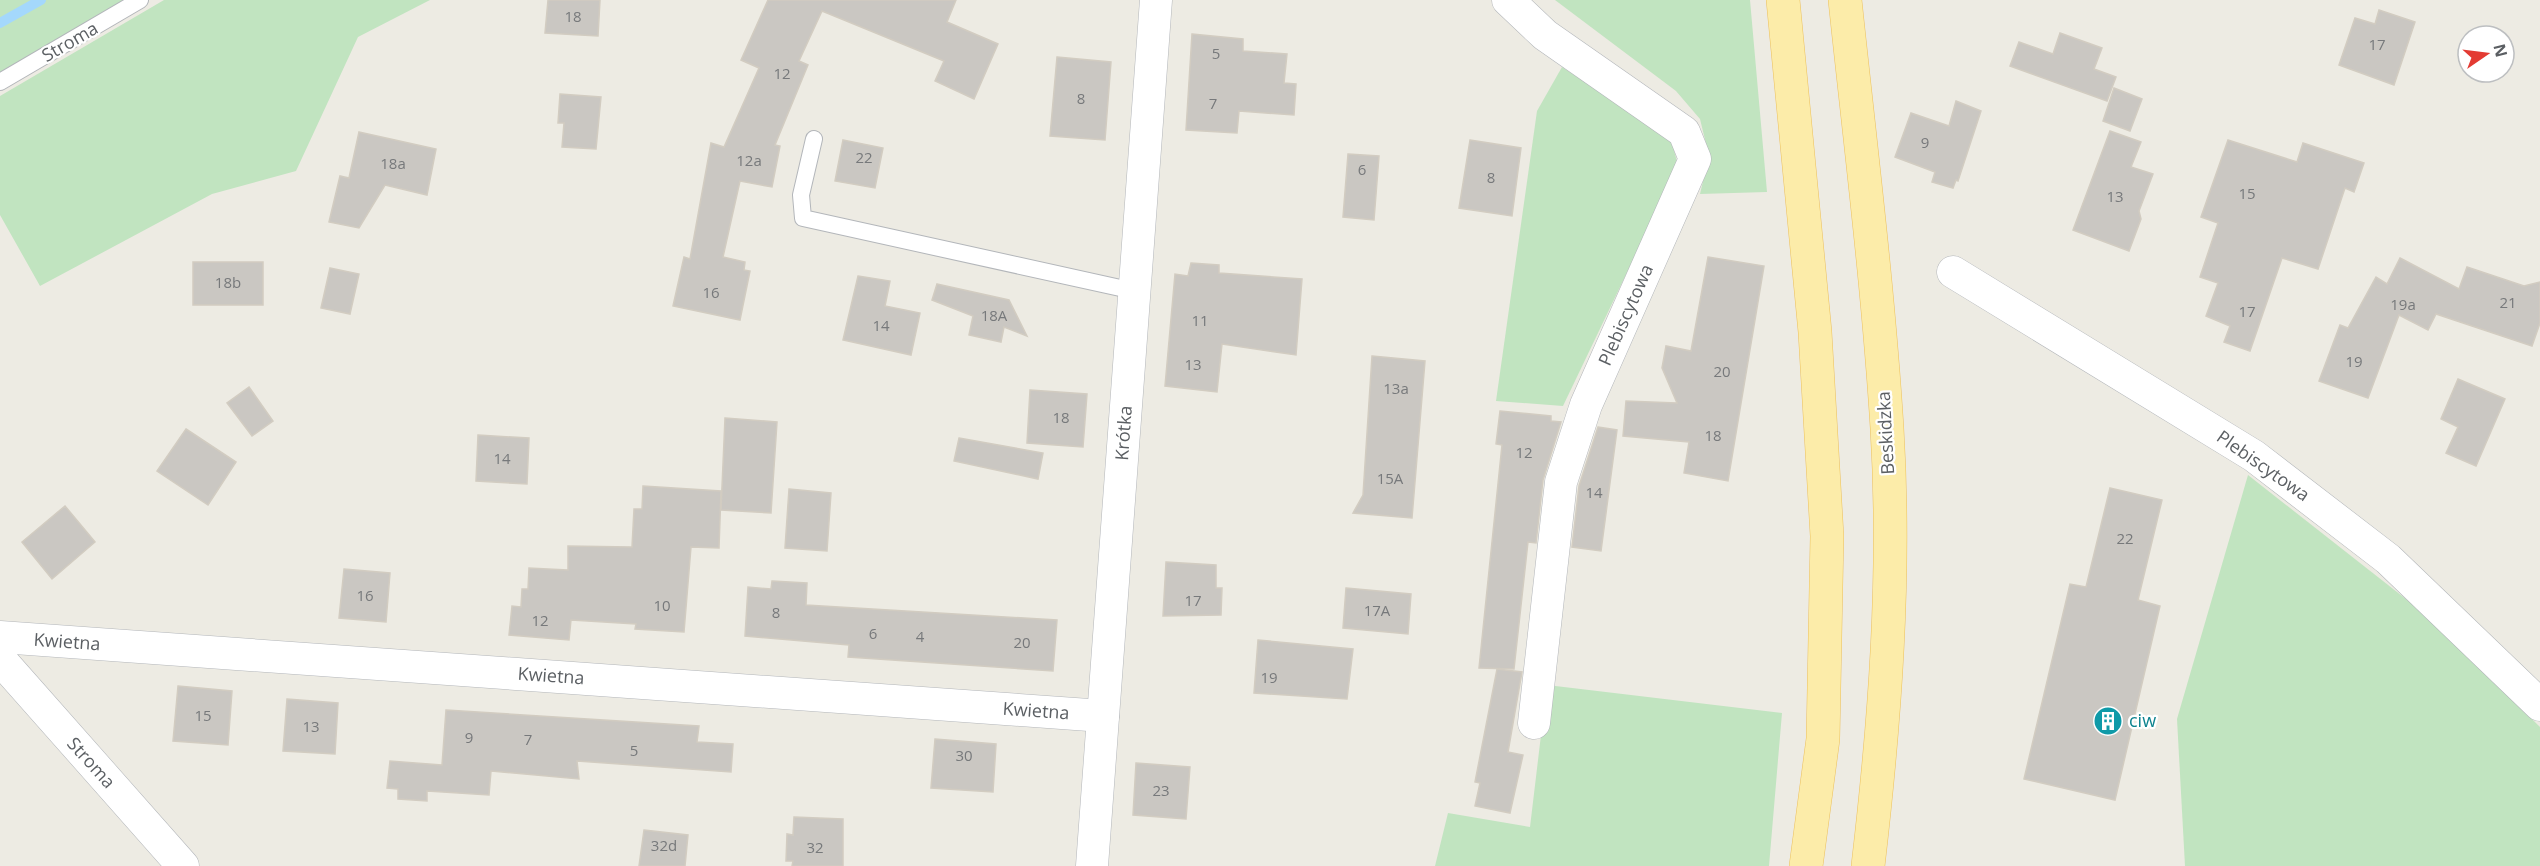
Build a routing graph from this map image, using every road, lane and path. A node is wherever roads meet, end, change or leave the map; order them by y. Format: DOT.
graph roads {
  1 [pos="140,0"];
  2 [pos="1156,0"];
  3 [pos="1508,0"];
  4 [pos="1783,0"];
  5 [pos="1845,0"];
  6 [pos="0,82"];
  7 [pos="814,139"];
  8 [pos="1953,272"];
  9 [pos="1134,291"];
  10 [pos="0,637"];
  11 [pos="0,659"];
  12 [pos="2540,705"];
  13 [pos="1103,716"];
  14 [pos="1534,723"];
  15 [pos="183,866"];
  16 [pos="1092,866"];
  17 [pos="1806,866"];
  18 [pos="1868,866"];
  1 -- 6 [label="lane, Stroma"];
  2 -- 9 [label="street, Krótka"];
  3 -- 14 [label="street, Plebiscytowa"];
  4 -- 17 [label="main road"];
  5 -- 18 [label="main road, Beskidzka"];
  7 -- 9 [label="lane"];
  8 -- 12 [label="street, Plebiscytowa"];
  9 -- 13 [label="street, Krótka"];
  10 -- 13 [label="street, Kwietna"];
  11 -- 15 [label="street, Stroma"];
  13 -- 16 [label="street, Krótka"];
}
